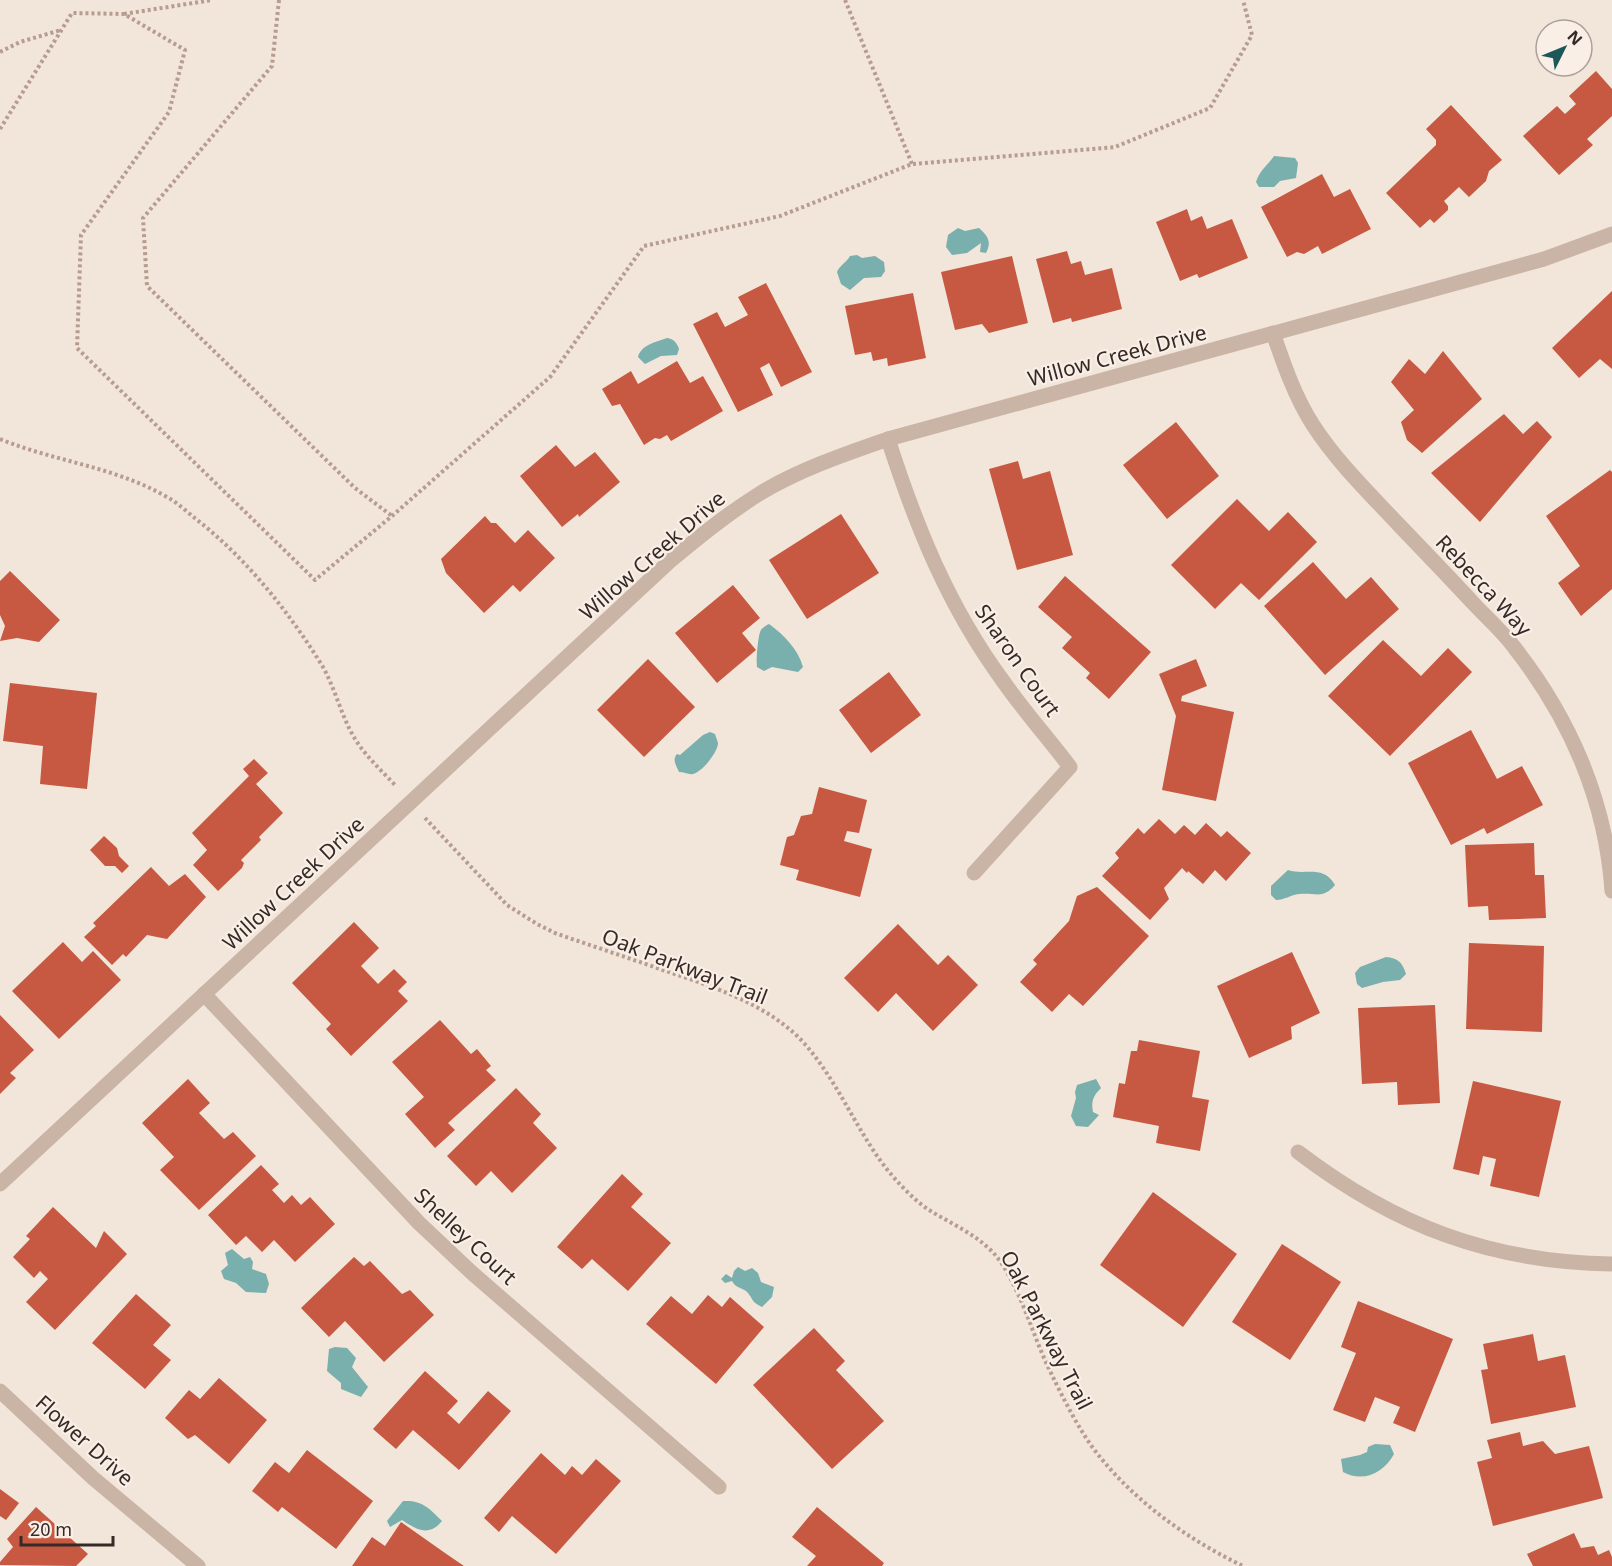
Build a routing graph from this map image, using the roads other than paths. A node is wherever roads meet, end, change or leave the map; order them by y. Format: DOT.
graph roads {
  1 [pos="1612,234"];
  2 [pos="1273,333"];
  3 [pos="888,439"];
  4 [pos="974,873"];
  5 [pos="1612,891"];
  6 [pos="204,994"];
  7 [pos="1298,1152"];
  8 [pos="0,1184"];
  9 [pos="1612,1264"];
  10 [pos="0,1391"];
  11 [pos="719,1487"];
  12 [pos="196,1565"];
  1 -- 2 [label="street, Willow Creek Drive"];
  2 -- 3 [label="street, Willow Creek Drive"];
  2 -- 5 [label="street, Rebecca Way"];
  3 -- 4 [label="street, Sharon Court"];
  3 -- 6 [label="street, Willow Creek Drive"];
  6 -- 8 [label="street, Willow Creek Drive"];
  6 -- 11 [label="street, Shelley Court"];
  7 -- 9 [label="street"];
  10 -- 12 [label="street, Flower Drive"];
}
